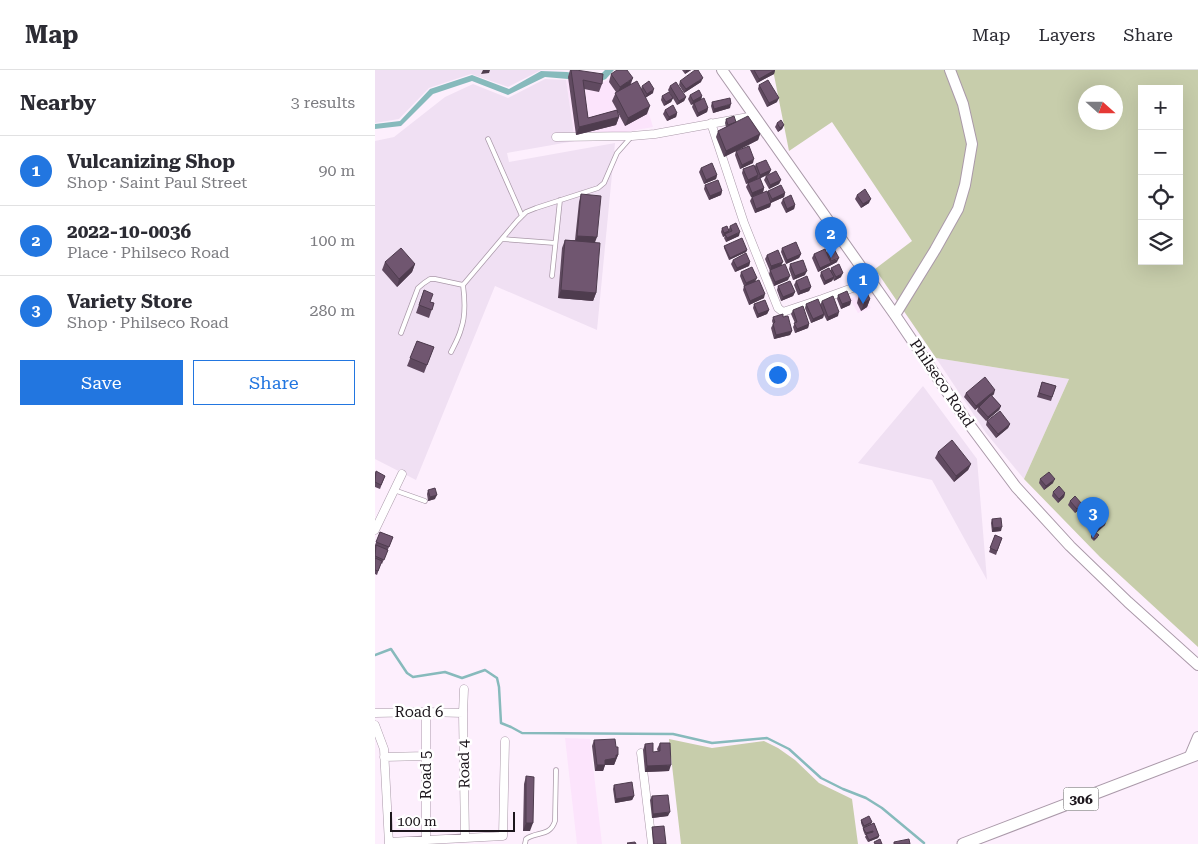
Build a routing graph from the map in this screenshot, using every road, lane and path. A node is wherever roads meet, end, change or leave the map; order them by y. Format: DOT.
graph roads {
  1 [pos="722,70"];
  2 [pos="950,70"];
  3 [pos="754,116"];
  4 [pos="711,123"];
  5 [pos="632,136"];
  6 [pos="556,137"];
  7 [pos="488,140"];
  8 [pos="560,200"];
  9 [pos="522,216"];
  10 [pos="502,239"];
  11 [pos="555,243"];
  12 [pos="552,276"];
  13 [pos="872,282"];
  14 [pos="463,285"];
  15 [pos="895,315"];
  16 [pos="401,332"];
  17 [pos="451,352"];
  18 [pos="402,474"];
  19 [pos="394,490"];
  20 [pos="425,500"];
  21 [pos="375,530"];
  22 [pos="1198,664"];
  23 [pos="464,689"];
  24 [pos="426,712"];
  25 [pos="375,713"];
  26 [pos="463,713"];
  27 [pos="375,725"];
  28 [pos="1198,737"];
  29 [pos="505,741"];
  30 [pos="641,753"];
  31 [pos="426,756"];
  32 [pos="1195,756"];
  33 [pos="384,757"];
  34 [pos="556,770"];
  35 [pos="465,838"];
  36 [pos="426,839"];
  37 [pos="389,843"];
  38 [pos="525,844"];
  39 [pos="652,844"];
  40 [pos="966,844"];
  1 -- 3 [label="street, Philseco Road"];
  2 -- 15 [label="street"];
  3 -- 4 [label="street"];
  3 -- 13 [label="street, Philseco Road"];
  4 -- 5 [label="street"];
  4 -- 13 [label="street"];
  5 -- 6 [label="street"];
  5 -- 8 [label="lane"];
  7 -- 9 [label="lane"];
  8 -- 9 [label="lane"];
  8 -- 11 [label="lane"];
  9 -- 10 [label="lane"];
  10 -- 11 [label="lane"];
  10 -- 14 [label="lane"];
  11 -- 12 [label="lane"];
  13 -- 15 [label="street, Philseco Road"];
  14 -- 16 [label="lane"];
  14 -- 17 [label="lane"];
  15 -- 22 [label="street, Philseco Road"];
  18 -- 19 [label="street"];
  19 -- 20 [label="lane"];
  19 -- 21 [label="street"];
  23 -- 26 [label="street, Road 4"];
  24 -- 25 [label="street, Road 6"];
  24 -- 26 [label="street, Road 6"];
  24 -- 31 [label="street, Road 5"];
  26 -- 35 [label="street, Road 4"];
  27 -- 33 [label="street"];
  28 -- 32 [label="street"];
  29 -- 35 [label="street"];
  30 -- 39 [label="street"];
  31 -- 33 [label="street"];
  31 -- 36 [label="street, Road 5"];
  32 -- 40 [label="main road, 306"];
  33 -- 37 [label="street"];
  34 -- 38 [label="lane"];
  35 -- 36 [label="street"];
  36 -- 37 [label="street"];
}
